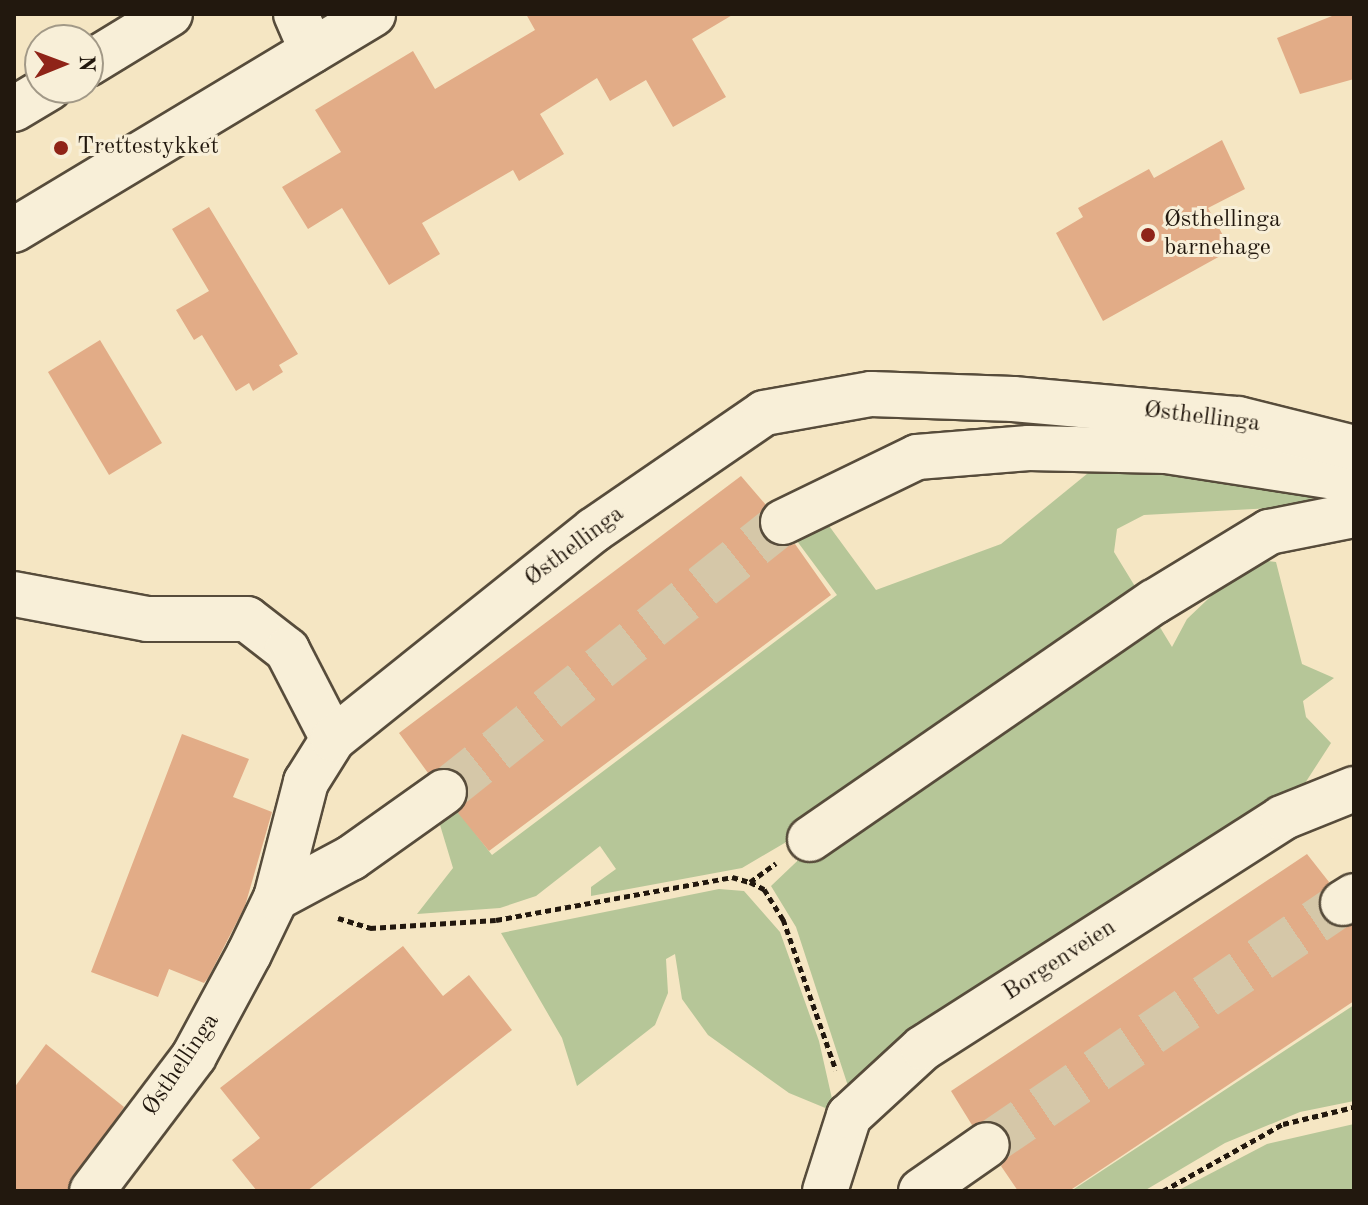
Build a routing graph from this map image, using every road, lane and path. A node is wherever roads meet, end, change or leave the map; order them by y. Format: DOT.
graph roads {
  1 [pos="170,14"];
  2 [pos="373,14"];
  3 [pos="304,32"];
  4 [pos="104,54"];
  5 [pos="14,230"];
  6 [pos="1354,448"];
  7 [pos="1354,480"];
  8 [pos="1354,515"];
  9 [pos="783,522"];
  10 [pos="14,594"];
  11 [pos="333,739"];
  12 [pos="1354,789"];
  13 [pos="444,792"];
  14 [pos="810,839"];
  15 [pos="276,898"];
  16 [pos="1354,1107"];
  17 [pos="849,1116"];
  18 [pos="987,1145"];
  19 [pos="92,1191"];
  20 [pos="825,1191"];
  21 [pos="921,1191"];
  22 [pos="1163,1191"];
  1 -- 4 [label="street"];
  2 -- 3 [label="street"];
  3 -- 5 [label="street"];
  6 -- 11 [label="street, Østhellinga"];
  7 -- 9 [label="street, Østhellinga"];
  8 -- 14 [label="street"];
  10 -- 11 [label="street"];
  11 -- 15 [label="street, Østhellinga"];
  12 -- 17 [label="street, Borgenveien"];
  13 -- 15 [label="street"];
  15 -- 17 [label="path"];
  15 -- 19 [label="street, Østhellinga"];
  16 -- 22 [label="path"];
  17 -- 20 [label="street, Borgenveien"];
  18 -- 21 [label="street"];
}
